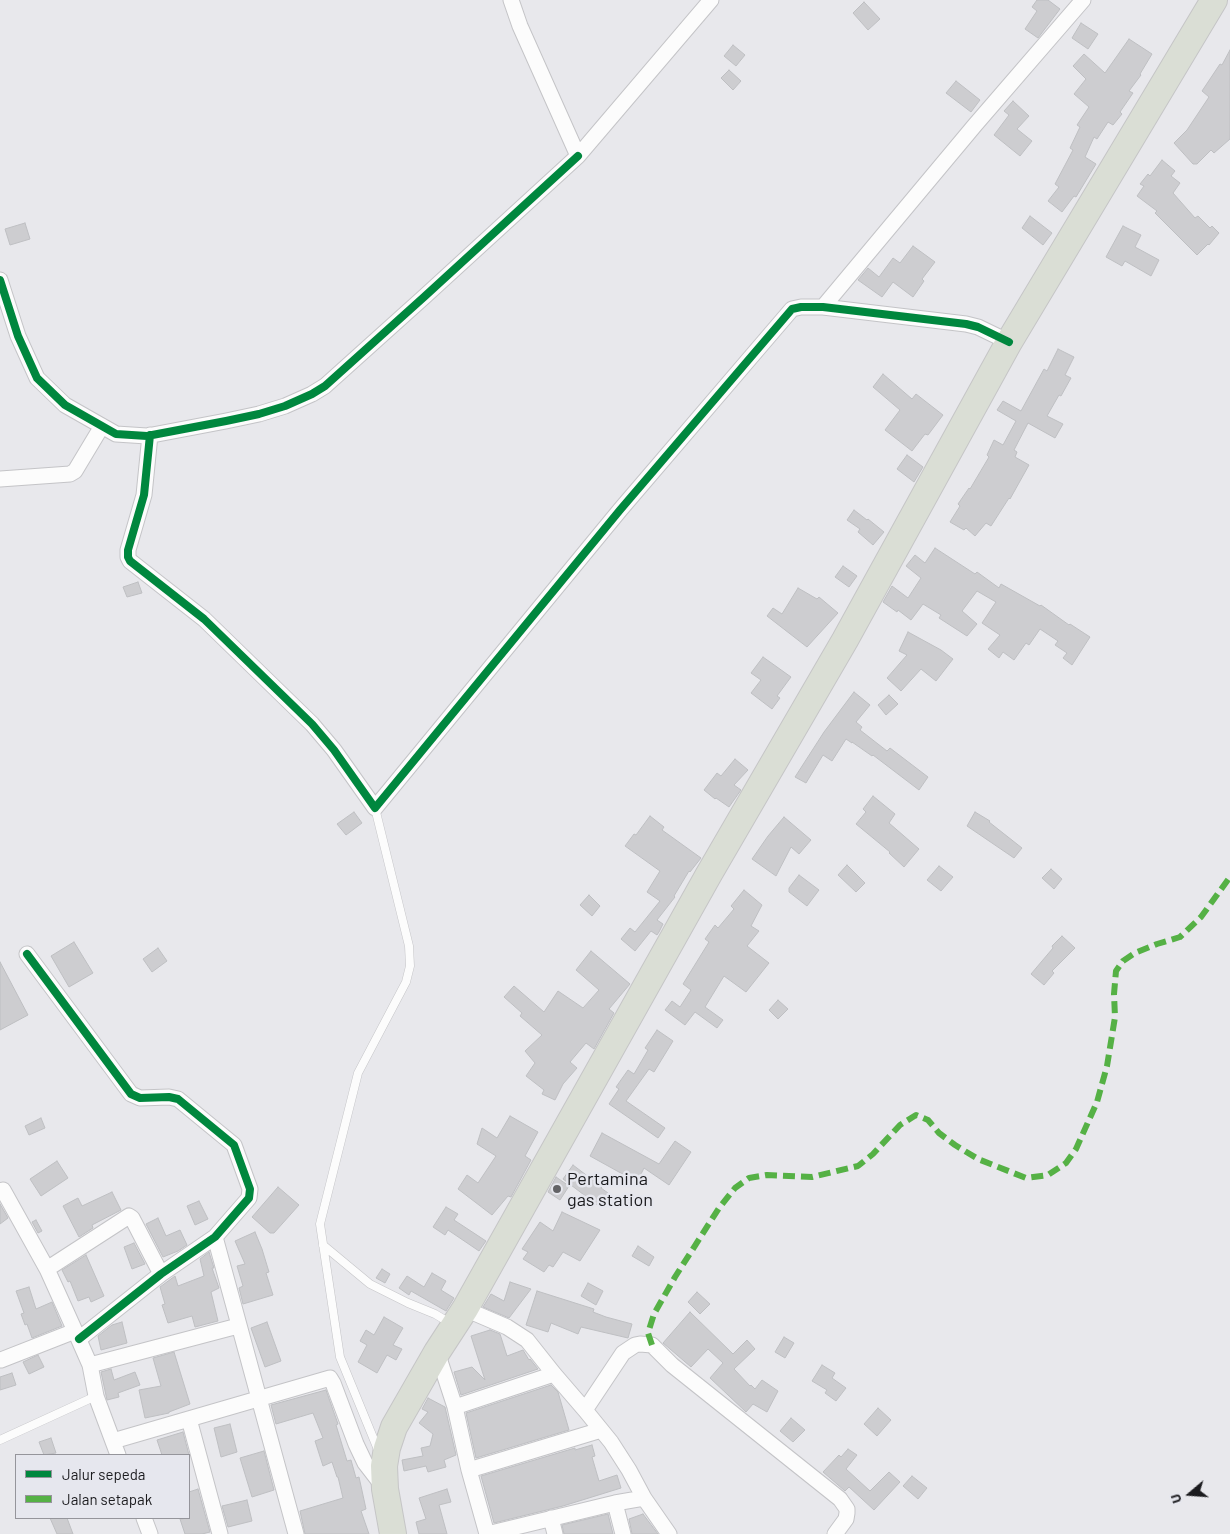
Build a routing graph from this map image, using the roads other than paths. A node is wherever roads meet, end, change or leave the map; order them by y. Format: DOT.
graph roads {
  1 [pos="511,0"];
  2 [pos="711,0"];
  3 [pos="1083,0"];
  4 [pos="1214,0"];
  5 [pos="578,156"];
  6 [pos="0,280"];
  7 [pos="823,307"];
  8 [pos="1009,342"];
  9 [pos="102,426"];
  10 [pos="150,435"];
  11 [pos="0,479"];
  12 [pos="375,808"];
  13 [pos="27,954"];
  14 [pos="3,1190"];
  15 [pos="215,1237"];
  16 [pos="323,1245"];
  17 [pos="47,1269"];
  18 [pos="160,1274"];
  19 [pos="460,1317"];
  20 [pos="238,1326"];
  21 [pos="77,1335"];
  22 [pos="437,1352"];
  23 [pos="1,1360"];
  24 [pos="90,1365"];
  25 [pos="554,1374"];
  26 [pos="96,1396"];
  27 [pos="259,1398"];
  28 [pos="455,1407"];
  29 [pos="586,1410"];
  30 [pos="188,1419"];
  31 [pos="601,1430"];
  32 [pos="0,1440"];
  33 [pos="113,1441"];
  34 [pos="118,1454"];
  35 [pos="469,1470"];
  36 [pos="385,1477"];
  37 [pos="644,1498"];
  38 [pos="615,1503"];
  39 [pos="551,1518"];
  40 [pos="144,1519"];
  41 [pos="150,1534"];
  42 [pos="220,1534"];
  43 [pos="296,1534"];
  44 [pos="392,1534"];
  45 [pos="487,1534"];
  46 [pos="555,1534"];
  47 [pos="623,1534"];
  48 [pos="670,1534"];
  49 [pos="835,1534"];
  1 -- 5 [label="street"];
  2 -- 5 [label="street"];
  3 -- 7 [label="street"];
  4 -- 8 [label="highway"];
  5 -- 10 [label="street"];
  6 -- 9 [label="street"];
  7 -- 8 [label="street"];
  7 -- 12 [label="street"];
  8 -- 19 [label="highway"];
  9 -- 10 [label="street"];
  9 -- 11 [label="street"];
  10 -- 12 [label="street"];
  12 -- 16 [label="lane"];
  13 -- 15 [label="street"];
  14 -- 17 [label="street"];
  15 -- 18 [label="street"];
  15 -- 20 [label="street"];
  16 -- 19 [label="lane"];
  16 -- 36 [label="lane"];
  17 -- 18 [label="street"];
  17 -- 21 [label="street"];
  18 -- 21 [label="street"];
  19 -- 22 [label="highway"];
  19 -- 25 [label="street"];
  20 -- 24 [label="street"];
  20 -- 27 [label="street"];
  21 -- 23 [label="street"];
  21 -- 24 [label="street"];
  22 -- 28 [label="street"];
  22 -- 36 [label="highway"];
  24 -- 26 [label="street"];
  25 -- 28 [label="street"];
  25 -- 29 [label="street"];
  26 -- 32 [label="lane"];
  26 -- 33 [label="street"];
  27 -- 30 [label="street"];
  27 -- 36 [label="street"];
  27 -- 43 [label="street"];
  28 -- 35 [label="street"];
  29 -- 31 [label="street"];
  29 -- 49 [label="street"];
  30 -- 33 [label="street"];
  30 -- 42 [label="street"];
  31 -- 35 [label="street"];
  31 -- 37 [label="street"];
  33 -- 34 [label="street"];
  35 -- 45 [label="street"];
  36 -- 44 [label="highway"];
  37 -- 38 [label="street"];
  37 -- 48 [label="street"];
  38 -- 39 [label="street"];
  38 -- 47 [label="street"];
  39 -- 45 [label="street"];
  39 -- 46 [label="street"];
  40 -- 41 [label="street"];
}
